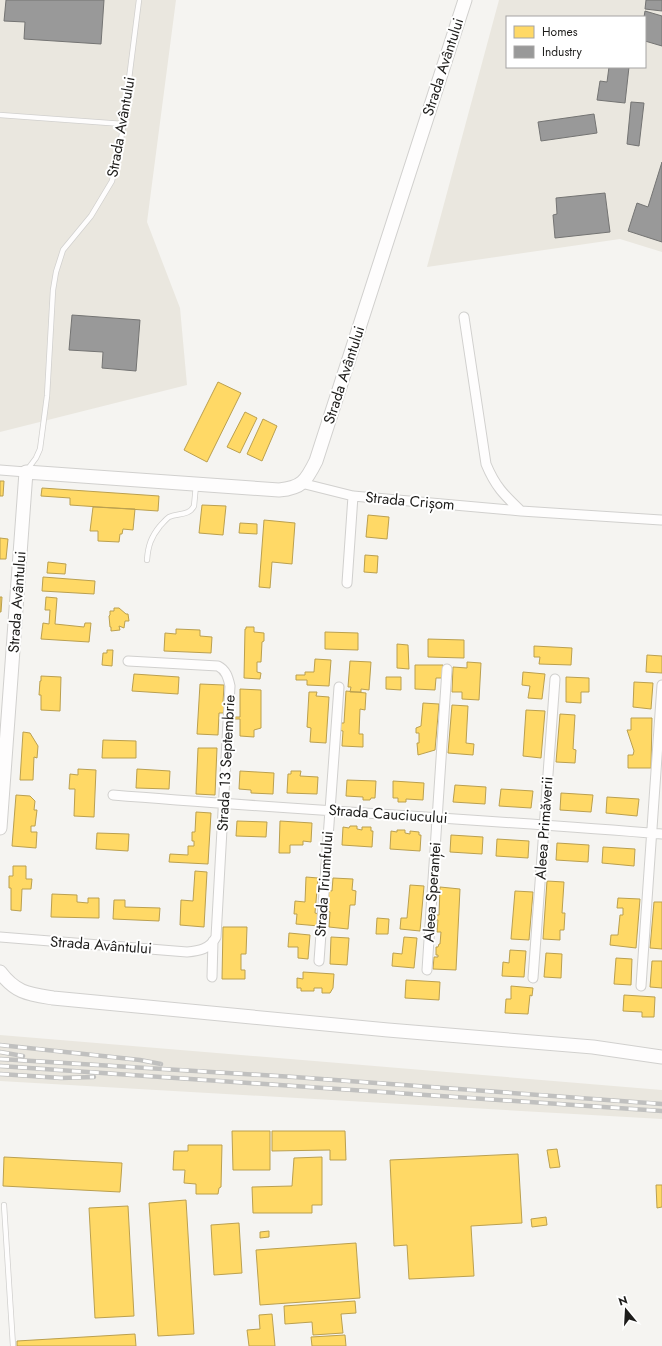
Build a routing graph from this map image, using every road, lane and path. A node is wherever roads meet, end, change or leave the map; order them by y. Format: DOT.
graph roads {
  1 [pos="139,0"];
  2 [pos="465,0"];
  3 [pos="0,115"];
  4 [pos="124,124"];
  5 [pos="464,317"];
  6 [pos="0,470"];
  7 [pos="26,472"];
  8 [pos="301,483"];
  9 [pos="196,484"];
  10 [pos="353,496"];
  11 [pos="521,511"];
  12 [pos="661,520"];
  13 [pos="147,560"];
  14 [pos="347,583"];
  15 [pos="128,661"];
  16 [pos="447,670"];
  17 [pos="555,679"];
  18 [pos="662,685"];
  19 [pos="339,687"];
  20 [pos="113,795"];
  21 [pos="224,804"];
  22 [pos="330,810"];
  23 [pos="437,817"];
  24 [pos="544,826"];
  25 [pos="0,828"];
  26 [pos="652,833"];
  27 [pos="662,834"];
  28 [pos="0,937"];
  29 [pos="213,941"];
  30 [pos="319,961"];
  31 [pos="427,970"];
  32 [pos="0,972"];
  33 [pos="212,977"];
  34 [pos="533,978"];
  35 [pos="641,986"];
  36 [pos="662,1057"];
  37 [pos="4,1205"];
  38 [pos="13,1346"];
  1 -- 4 [label="lane, Strada Avântului"];
  2 -- 8 [label="main road, Strada Avântului"];
  3 -- 4 [label="lane"];
  4 -- 7 [label="lane, Strada Avântului"];
  5 -- 11 [label="street"];
  6 -- 7 [label="street"];
  7 -- 9 [label="main road"];
  7 -- 25 [label="main road, Strada Avântului"];
  8 -- 9 [label="main road"];
  8 -- 10 [label="street, Strada Crișom"];
  9 -- 13 [label="lane"];
  10 -- 11 [label="street, Strada Crișom"];
  10 -- 14 [label="street"];
  11 -- 12 [label="street, Strada Crișom"];
  15 -- 21 [label="street, Strada 13 Septembrie"];
  16 -- 23 [label="street, Aleea Speranței"];
  17 -- 24 [label="street, Aleea Primăverii"];
  18 -- 26 [label="street"];
  19 -- 22 [label="street, Strada Triumfului"];
  20 -- 21 [label="street, Strada Cauciucului"];
  21 -- 22 [label="street, Strada Cauciucului"];
  21 -- 29 [label="street, Strada 13 Septembrie"];
  22 -- 23 [label="street, Strada Cauciucului"];
  22 -- 30 [label="street, Strada Triumfului"];
  23 -- 24 [label="street, Strada Cauciucului"];
  23 -- 31 [label="street, Aleea Speranței"];
  24 -- 26 [label="street, Strada Cauciucului"];
  24 -- 34 [label="street, Aleea Primăverii"];
  26 -- 27 [label="street, Strada Cauciucului"];
  26 -- 35 [label="street"];
  28 -- 29 [label="street, Strada Avântului"];
  29 -- 33 [label="street, Strada 13 Septembrie"];
  32 -- 36 [label="main road"];
  37 -- 38 [label="lane"];
}
